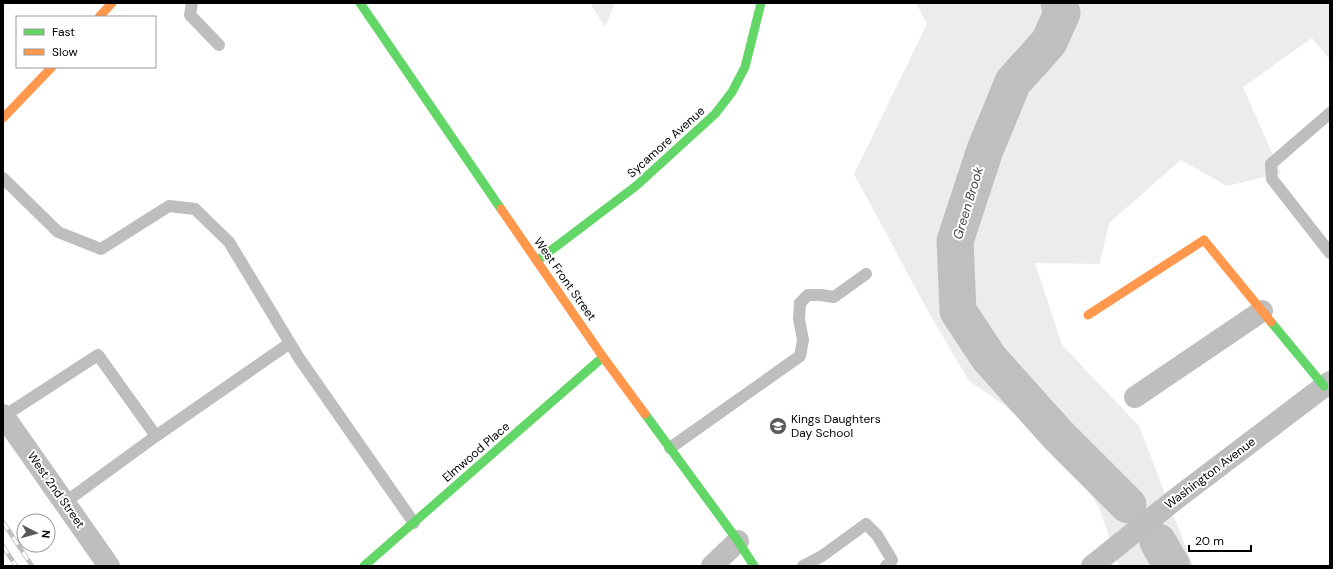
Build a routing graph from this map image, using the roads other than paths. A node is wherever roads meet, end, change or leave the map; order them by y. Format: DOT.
graph roads {
  1 [pos="112,3"];
  2 [pos="192,3"];
  3 [pos="360,3"];
  4 [pos="760,3"];
  5 [pos="100,16"];
  6 [pos="219,45"];
  7 [pos="51,68"];
  8 [pos="1330,114"];
  9 [pos="3,118"];
  10 [pos="3,178"];
  11 [pos="1330,253"];
  12 [pos="537,261"];
  13 [pos="866,274"];
  14 [pos="1262,311"];
  15 [pos="1088,315"];
  16 [pos="290,343"];
  17 [pos="604,357"];
  18 [pos="1327,384"];
  19 [pos="1135,397"];
  20 [pos="4,416"];
  21 [pos="156,436"];
  22 [pos="670,448"];
  23 [pos="64,503"];
  24 [pos="414,523"];
  25 [pos="738,541"];
  26 [pos="108,566"];
  27 [pos="364,566"];
  28 [pos="712,566"];
  29 [pos="754,566"];
  30 [pos="803,566"];
  31 [pos="886,566"];
  32 [pos="1092,566"];
  1 -- 5 [label="street"];
  2 -- 6 [label="lane"];
  3 -- 12 [label="street, West Front Street"];
  4 -- 12 [label="street, Sycamore Avenue"];
  7 -- 9 [label="street"];
  8 -- 11 [label="lane"];
  10 -- 16 [label="lane"];
  12 -- 17 [label="street, West Front Street"];
  13 -- 22 [label="lane"];
  14 -- 15 [label="street"];
  14 -- 18 [label="street"];
  14 -- 19 [label="street"];
  16 -- 21 [label="lane"];
  16 -- 24 [label="lane"];
  17 -- 22 [label="street, West Front Street"];
  17 -- 24 [label="street, Elmwood Place"];
  18 -- 32 [label="street, Washington Avenue"];
  20 -- 21 [label="lane"];
  20 -- 23 [label="street, West 2nd Street"];
  21 -- 23 [label="lane"];
  22 -- 25 [label="street, West Front Street"];
  23 -- 26 [label="street, West 2nd Street"];
  24 -- 27 [label="street, Elmwood Place"];
  25 -- 28 [label="street"];
  25 -- 29 [label="street, West Front Street"];
  30 -- 31 [label="lane"];
}
